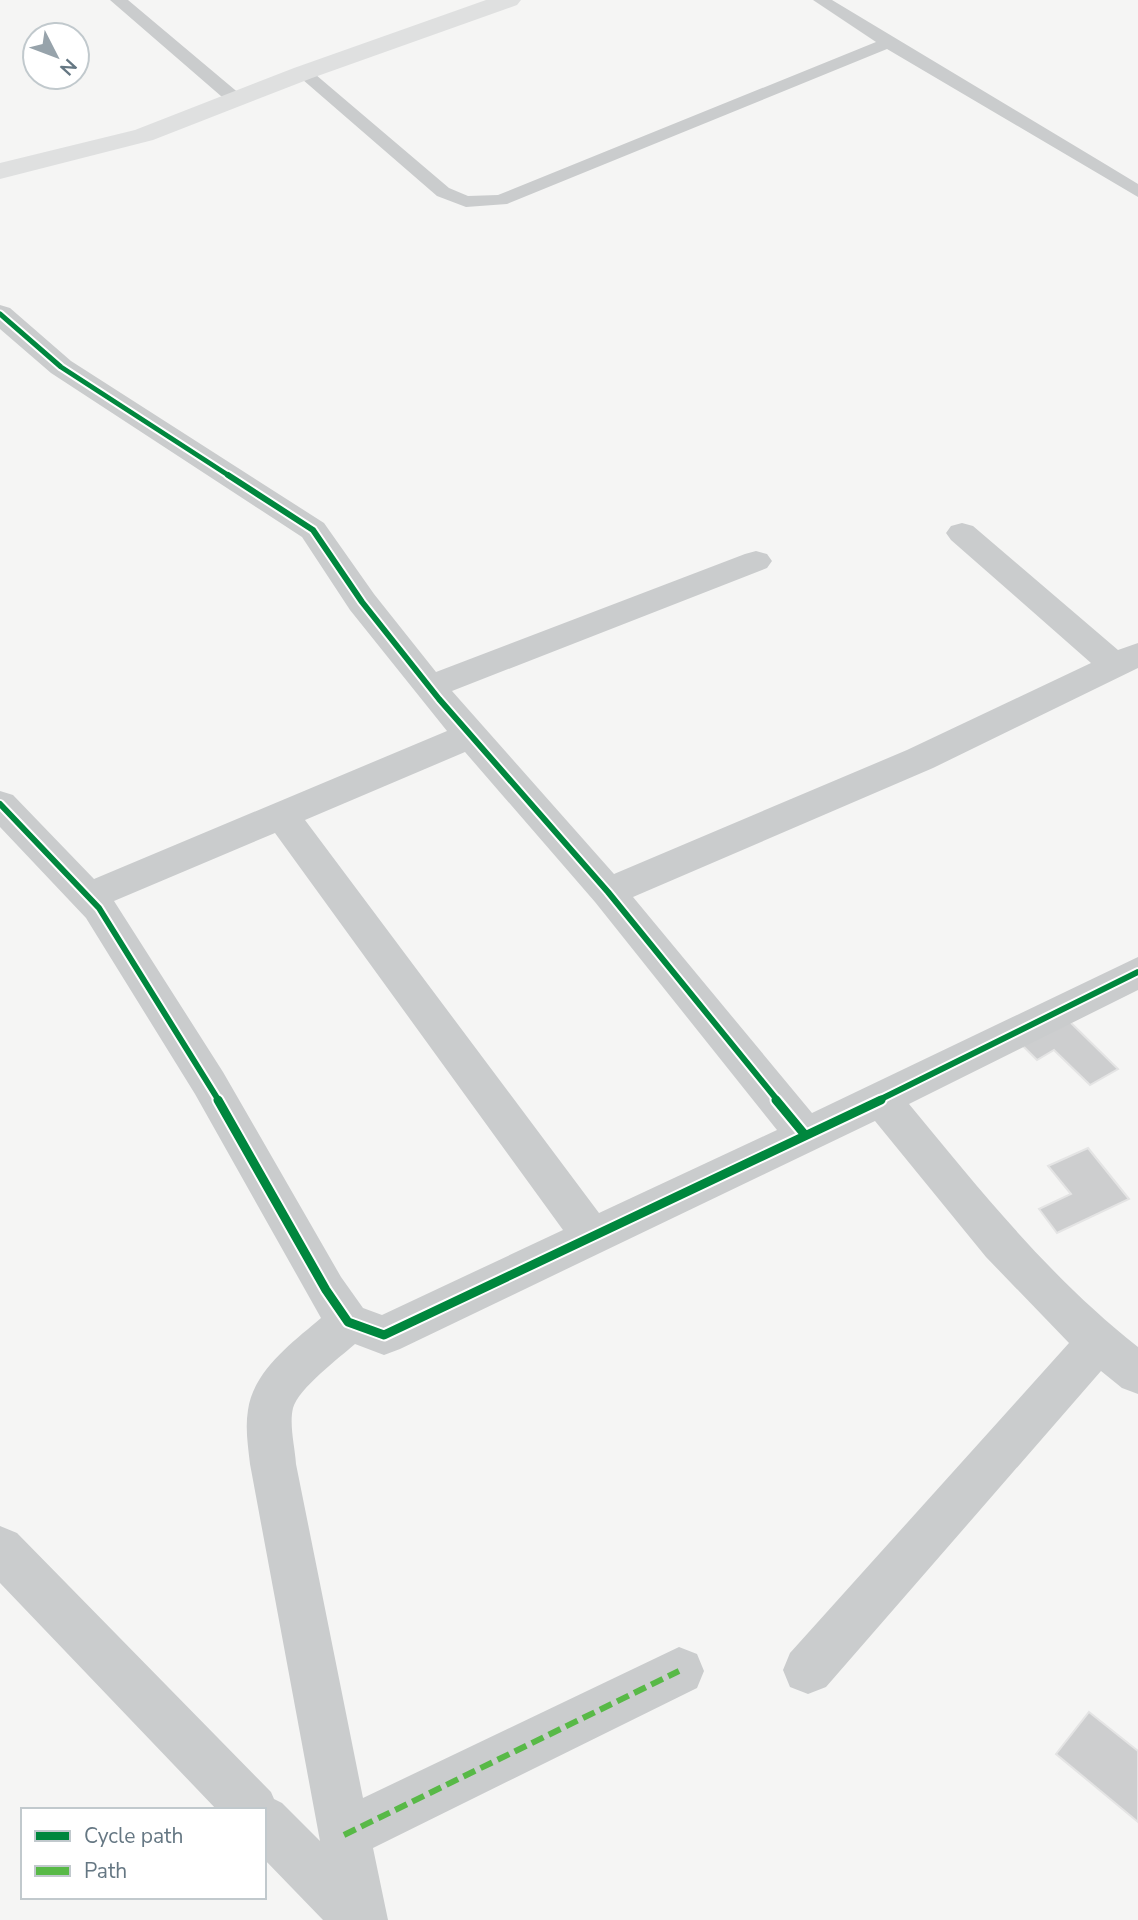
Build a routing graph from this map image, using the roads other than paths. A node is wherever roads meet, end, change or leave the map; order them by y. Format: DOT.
graph roads {
  1 [pos="118,0"];
  2 [pos="509,0"];
  3 [pos="821,0"];
  4 [pos="887,43"];
  5 [pos="303,73"];
  6 [pos="235,99"];
  7 [pos="0,172"];
  8 [pos="1138,192"];
  9 [pos="0,314"];
  10 [pos="962,533"];
  11 [pos="756,561"];
  12 [pos="1126,659"];
  13 [pos="429,687"];
  14 [pos="469,736"];
  15 [pos="0,804"];
  16 [pos="281,815"];
  17 [pos="608,892"];
  18 [pos="88,897"];
  19 [pos="1138,972"];
  20 [pos="881,1099"];
  21 [pos="806,1135"];
  22 [pos="592,1236"];
  23 [pos="348,1322"];
  24 [pos="1098,1343"];
  25 [pos="1138,1374"];
  26 [pos="0,1549"];
  27 [pos="808,1670"];
  28 [pos="679,1671"];
  29 [pos="251,1808"];
  30 [pos="266,1823"];
  31 [pos="344,1835"];
  32 [pos="360,1920"];
  1 -- 6 [label="lane"];
  2 -- 5 [label="street"];
  3 -- 4 [label="lane"];
  4 -- 5 [label="lane"];
  4 -- 8 [label="lane"];
  5 -- 6 [label="street"];
  6 -- 7 [label="street"];
  9 -- 13 [label="street"];
  10 -- 12 [label="street"];
  11 -- 13 [label="street"];
  12 -- 17 [label="street"];
  13 -- 14 [label="street"];
  14 -- 16 [label="street"];
  14 -- 17 [label="street"];
  15 -- 18 [label="street"];
  16 -- 18 [label="street"];
  16 -- 22 [label="street"];
  17 -- 21 [label="street"];
  18 -- 23 [label="street"];
  19 -- 20 [label="street"];
  20 -- 21 [label="street"];
  20 -- 24 [label="street"];
  21 -- 22 [label="street"];
  22 -- 23 [label="street"];
  23 -- 31 [label="street"];
  24 -- 25 [label="street"];
  24 -- 27 [label="street"];
  26 -- 29 [label="street"];
  28 -- 31 [label="street"];
  30 -- 32 [label="street"];
  31 -- 32 [label="street"];
}
